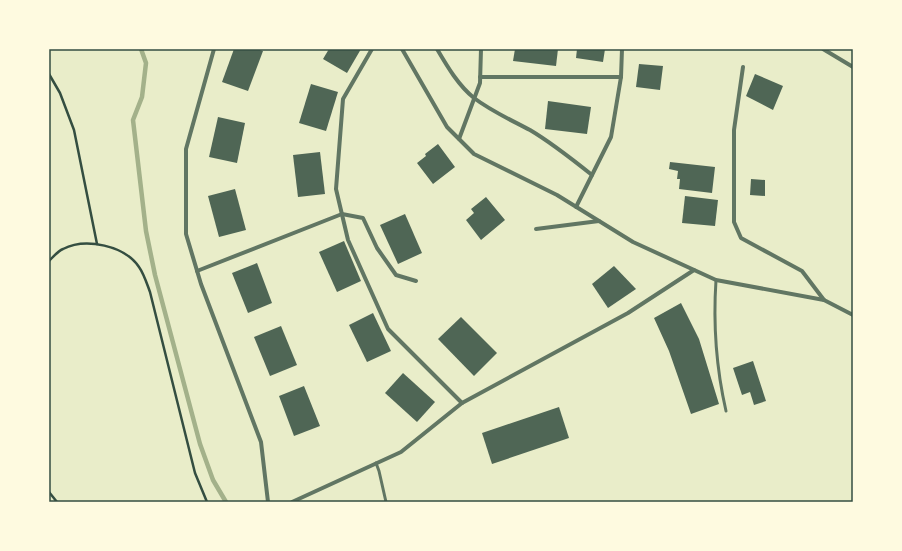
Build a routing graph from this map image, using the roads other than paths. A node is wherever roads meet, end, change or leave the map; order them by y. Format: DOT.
graph roads {
  1 [pos="214,49"];
  2 [pos="372,49"];
  3 [pos="402,49"];
  4 [pos="437,49"];
  5 [pos="481,49"];
  6 [pos="622,49"];
  7 [pos="823,49"];
  8 [pos="743,67"];
  9 [pos="853,67"];
  10 [pos="621,76"];
  11 [pos="480,77"];
  12 [pos="474,98"];
  13 [pos="459,139"];
  14 [pos="592,176"];
  15 [pos="576,206"];
  16 [pos="342,214"];
  17 [pos="599,221"];
  18 [pos="536,229"];
  19 [pos="694,270"];
  20 [pos="197,271"];
  21 [pos="716,280"];
  22 [pos="416,281"];
  23 [pos="824,300"];
  24 [pos="853,315"];
  25 [pos="462,403"];
  26 [pos="726,411"];
  27 [pos="376,463"];
  28 [pos="268,502"];
  29 [pos="292,502"];
  30 [pos="386,502"];
  1 -- 20 [label="street"];
  2 -- 16 [label="street"];
  3 -- 13 [label="street"];
  4 -- 12 [label="street"];
  5 -- 11 [label="street"];
  6 -- 10 [label="street"];
  7 -- 9 [label="street"];
  8 -- 23 [label="street"];
  10 -- 11 [label="street"];
  10 -- 14 [label="street"];
  11 -- 12 [label="street"];
  12 -- 13 [label="street"];
  12 -- 14 [label="street"];
  13 -- 15 [label="street"];
  14 -- 15 [label="street"];
  15 -- 17 [label="street"];
  16 -- 20 [label="street"];
  16 -- 22 [label="street"];
  16 -- 25 [label="street"];
  17 -- 18 [label="street"];
  17 -- 19 [label="street"];
  19 -- 21 [label="street"];
  19 -- 25 [label="street"];
  20 -- 28 [label="street"];
  21 -- 23 [label="street"];
  21 -- 26 [label="lane"];
  23 -- 24 [label="street"];
  25 -- 27 [label="street"];
  27 -- 29 [label="street"];
  27 -- 30 [label="lane"];
}
